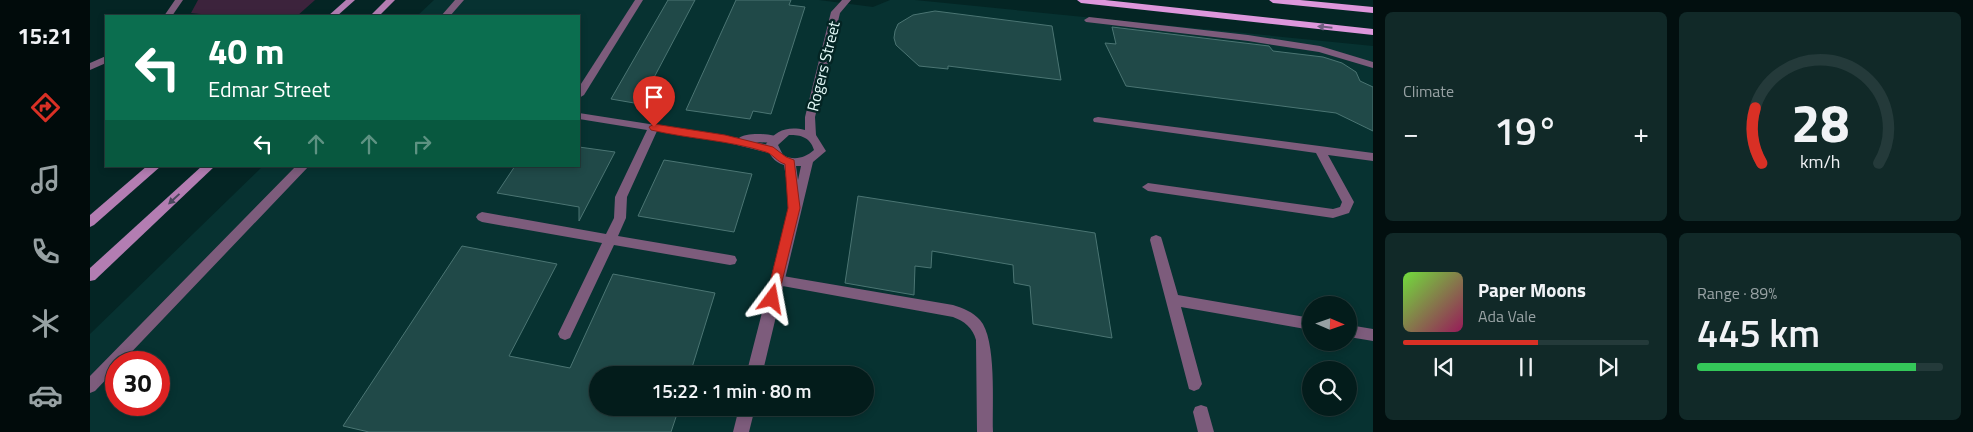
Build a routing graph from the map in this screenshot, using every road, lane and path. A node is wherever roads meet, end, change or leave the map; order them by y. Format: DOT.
graph roads {
  1 [pos="179,0"];
  2 [pos="351,0"];
  3 [pos="392,0"];
  4 [pos="460,0"];
  5 [pos="639,0"];
  6 [pos="847,0"];
  7 [pos="1081,0"];
  8 [pos="1273,0"];
  9 [pos="1373,10"];
  10 [pos="169,15"];
  11 [pos="333,15"];
  12 [pos="375,15"];
  13 [pos="445,15"];
  14 [pos="1089,20"];
  15 [pos="1373,32"];
  16 [pos="105,60"];
  17 [pos="1373,65"];
  18 [pos="90,67"];
  19 [pos="580,93"];
  20 [pos="580,116"];
  21 [pos="1098,120"];
  22 [pos="654,127"];
  23 [pos="811,136"];
  24 [pos="774,145"];
  25 [pos="1320,150"];
  26 [pos="1373,157"];
  27 [pos="790,162"];
  28 [pos="807,162"];
  29 [pos="154,167"];
  30 [pos="208,167"];
  31 [pos="302,167"];
  32 [pos="1148,187"];
  33 [pos="794,208"];
  34 [pos="482,217"];
  35 [pos="90,222"];
  36 [pos="610,239"];
  37 [pos="1156,240"];
  38 [pos="730,260"];
  39 [pos="90,276"];
  40 [pos="777,280"];
  41 [pos="1172,300"];
  42 [pos="1302,322"];
  43 [pos="1358,332"];
  44 [pos="565,334"];
  45 [pos="1373,335"];
  46 [pos="756,366"];
  47 [pos="1194,384"];
  48 [pos="90,386"];
  49 [pos="1200,412"];
  50 [pos="745,416"];
  51 [pos="741,432"];
  52 [pos="985,432"];
  53 [pos="1206,432"];
  1 -- 10 [label="street"];
  2 -- 11 [label="main road"];
  3 -- 12 [label="main road"];
  4 -- 13 [label="street"];
  5 -- 19 [label="street"];
  6 -- 23 [label="street, Rogers Street"];
  15 -- 7 [label="main road, one-way"];
  8 -- 9 [label="main road"];
  14 -- 17 [label="street"];
  16 -- 18 [label="street"];
  20 -- 22 [label="street"];
  21 -- 25 [label="street"];
  22 -- 24 [label="street"];
  22 -- 36 [label="street"];
  23 -- 24 [label="street"];
  23 -- 28 [label="street"];
  24 -- 27 [label="street"];
  25 -- 26 [label="street"];
  25 -- 32 [label="street"];
  27 -- 28 [label="street"];
  27 -- 33 [label="street"];
  28 -- 33 [label="street"];
  29 -- 35 [label="main road"];
  30 -- 39 [label="main road, one-way"];
  31 -- 48 [label="street"];
  33 -- 40 [label="street"];
  34 -- 36 [label="street"];
  36 -- 38 [label="street"];
  36 -- 44 [label="street"];
  37 -- 41 [label="street"];
  40 -- 46 [label="street"];
  40 -- 52 [label="street"];
  41 -- 42 [label="street"];
  41 -- 47 [label="street"];
  43 -- 45 [label="street"];
  49 -- 53 [label="street"];
  50 -- 51 [label="street"];
}
